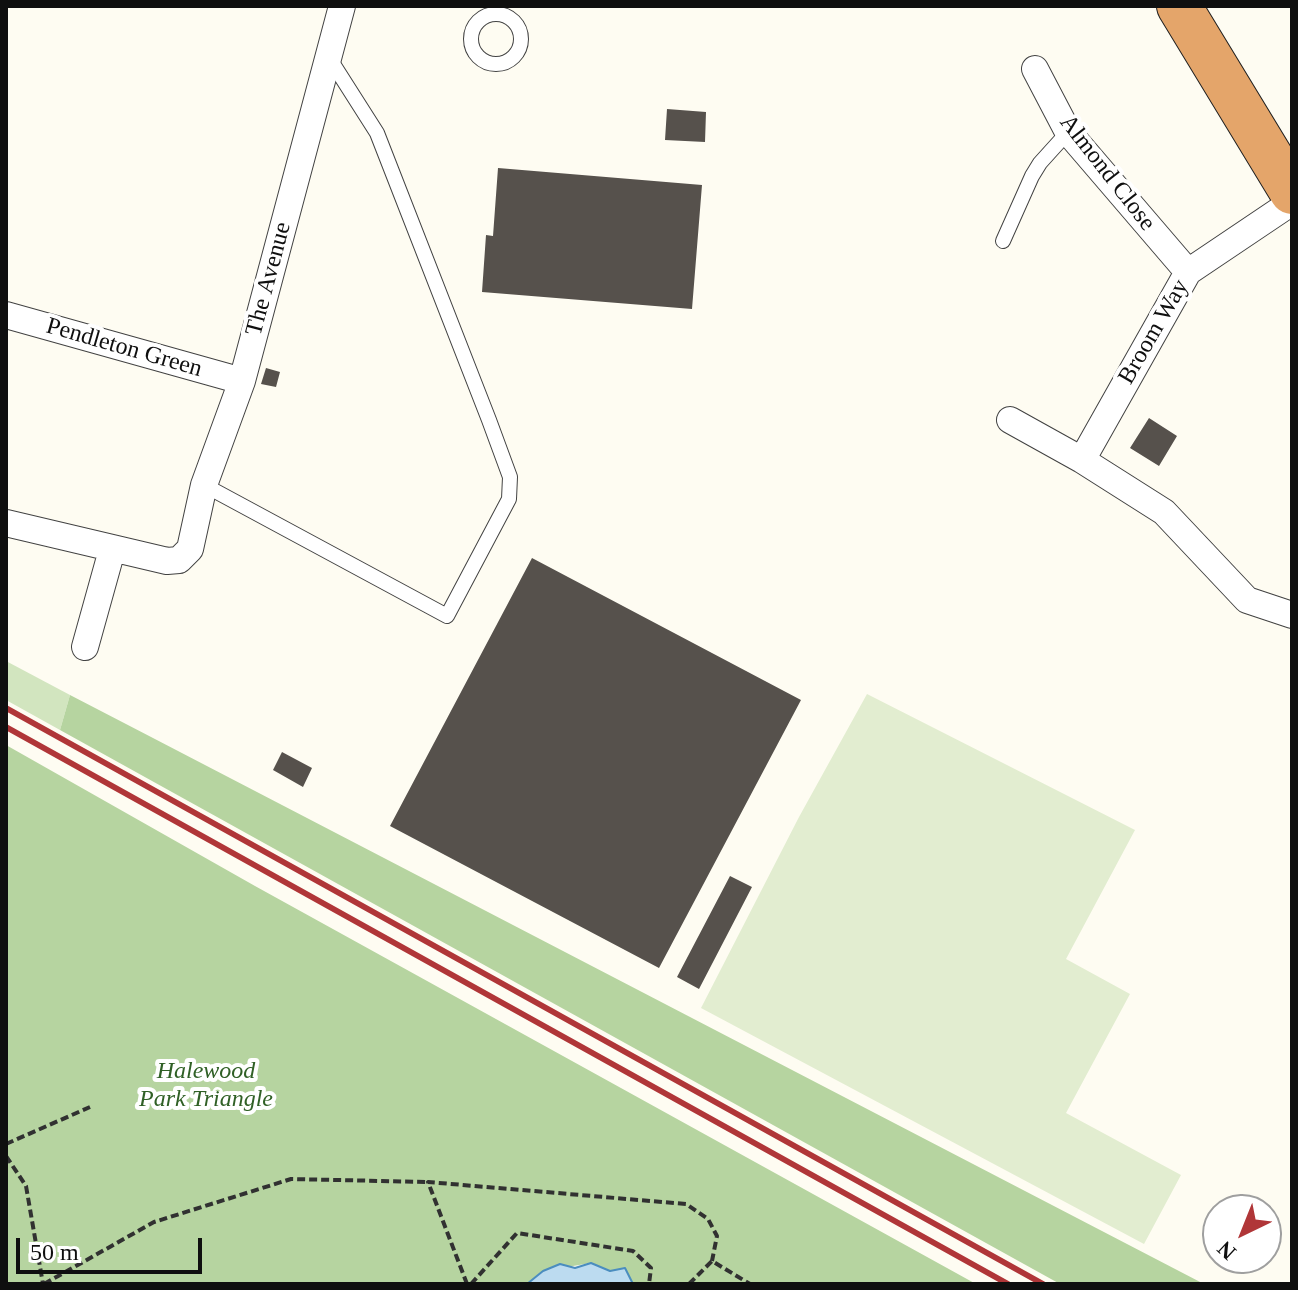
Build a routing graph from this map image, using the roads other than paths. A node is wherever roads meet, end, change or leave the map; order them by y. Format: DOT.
graph roads {
  1 [pos="342,6"];
  2 [pos="1192,11"];
  3 [pos="328,56"];
  4 [pos="1035,69"];
  5 [pos="1068,132"];
  6 [pos="1292,192"];
  7 [pos="1292,202"];
  8 [pos="1003,241"];
  9 [pos="1188,272"];
  10 [pos="6,315"];
  11 [pos="242,381"];
  12 [pos="1010,420"];
  13 [pos="1082,460"];
  14 [pos="204,485"];
  15 [pos="6,523"];
  16 [pos="112,550"];
  17 [pos="1292,615"];
  18 [pos="85,647"];
  1 -- 3 [label="street, The Avenue"];
  2 -- 6 [label="highway"];
  3 -- 11 [label="street, The Avenue"];
  3 -- 14 [label="lane"];
  4 -- 5 [label="street, Almond Close"];
  5 -- 8 [label="lane"];
  5 -- 9 [label="street, Almond Close"];
  7 -- 9 [label="street, Broom Way"];
  9 -- 13 [label="street, Broom Way"];
  10 -- 11 [label="street, Pendleton Green"];
  11 -- 14 [label="street, The Avenue"];
  12 -- 13 [label="street"];
  13 -- 17 [label="street"];
  14 -- 16 [label="street, The Avenue"];
  15 -- 16 [label="street"];
  16 -- 18 [label="street"];
}
